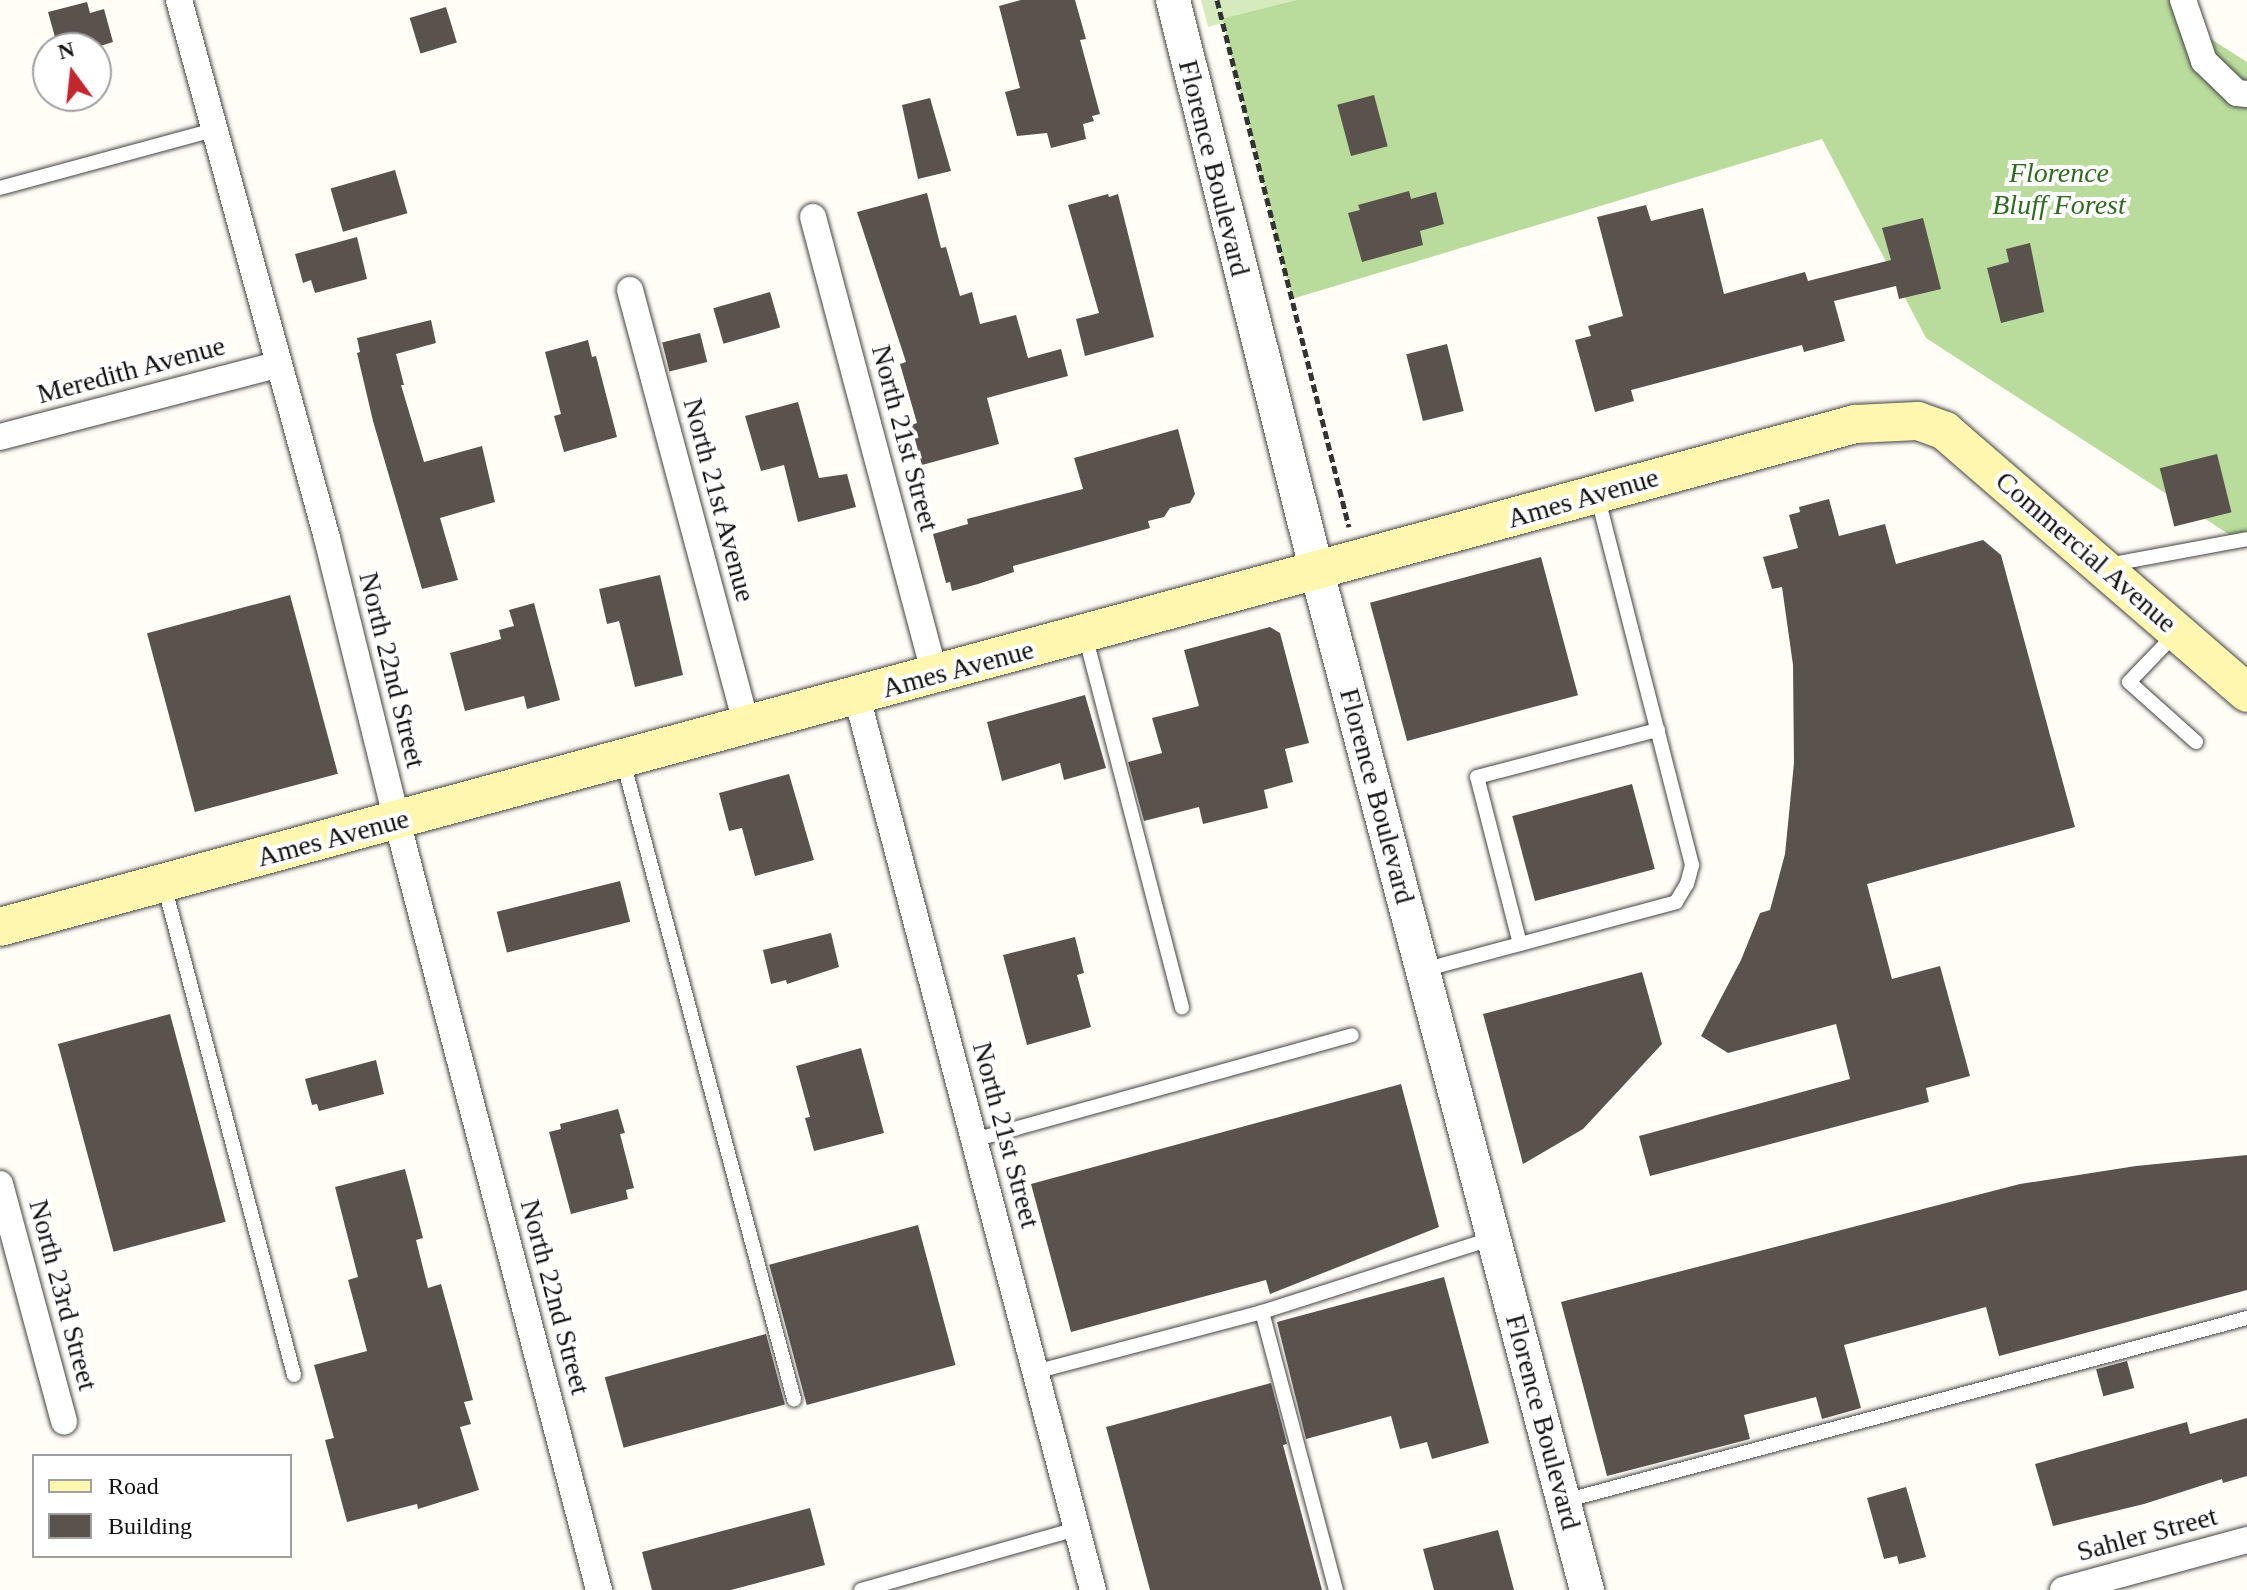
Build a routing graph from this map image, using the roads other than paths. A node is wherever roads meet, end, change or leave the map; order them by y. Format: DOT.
graph roads {
  1 [pos="179,0"];
  2 [pos="1173,0"];
  3 [pos="2183,0"];
  4 [pos="2247,94"];
  5 [pos="213,130"];
  6 [pos="0,188"];
  7 [pos="813,217"];
  8 [pos="630,290"];
  9 [pos="277,365"];
  10 [pos="1918,421"];
  11 [pos="0,437"];
  12 [pos="1597,494"];
  13 [pos="2247,539"];
  14 [pos="2102,566"];
  15 [pos="1317,572"];
  16 [pos="2178,632"];
  17 [pos="1085,635"];
  18 [pos="935,675"];
  19 [pos="2247,693"];
  20 [pos="857,697"];
  21 [pos="747,727"];
  22 [pos="1658,730"];
  23 [pos="2196,742"];
  24 [pos="623,761"];
  25 [pos="397,821"];
  26 [pos="164,882"];
  27 [pos="0,927"];
  28 [pos="1520,944"];
  29 [pos="1423,970"];
  30 [pos="1182,1008"];
  31 [pos="1352,1035"];
  32 [pos="974,1140"];
  33 [pos="0,1184"];
  34 [pos="1494,1238"];
  35 [pos="1262,1312"];
  36 [pos="2247,1318"];
  37 [pos="1035,1372"];
  38 [pos="294,1375"];
  39 [pos="794,1399"];
  40 [pos="64,1422"];
  41 [pos="1564,1501"];
  42 [pos="1077,1529"];
  43 [pos="2247,1540"];
  44 [pos="599,1590"];
  45 [pos="861,1590"];
  46 [pos="1093,1590"];
  47 [pos="1336,1590"];
  48 [pos="1587,1590"];
  49 [pos="2063,1590"];
  1 -- 5 [label="street, North 22nd Street"];
  2 -- 15 [label="street, Florence Boulevard"];
  3 -- 4 [label="street"];
  5 -- 6 [label="lane"];
  5 -- 9 [label="street, North 22nd Street"];
  7 -- 18 [label="street, North 21st Street"];
  8 -- 21 [label="street, North 21st Avenue"];
  9 -- 11 [label="street, Meredith Avenue"];
  9 -- 25 [label="street, North 22nd Street"];
  10 -- 12 [label="main road, Ames Avenue"];
  10 -- 14 [label="main road, Commercial Avenue"];
  12 -- 15 [label="main road, Ames Avenue"];
  12 -- 22 [label="lane"];
  13 -- 14 [label="lane"];
  14 -- 16 [label="main road, Commercial Avenue"];
  15 -- 17 [label="main road, Ames Avenue"];
  15 -- 29 [label="street, Florence Boulevard"];
  16 -- 19 [label="main road, Commercial Avenue"];
  16 -- 23 [label="lane"];
  17 -- 18 [label="main road, Ames Avenue"];
  17 -- 30 [label="lane"];
  18 -- 20 [label="main road, Ames Avenue"];
  20 -- 21 [label="main road, Ames Avenue"];
  20 -- 32 [label="street, North 21st Street"];
  21 -- 24 [label="main road, Ames Avenue"];
  22 -- 28 [label="lane"];
  22 -- 28 [label="lane"];
  24 -- 25 [label="main road, Ames Avenue"];
  24 -- 39 [label="lane"];
  25 -- 26 [label="main road, Ames Avenue"];
  25 -- 44 [label="street, North 22nd Street"];
  26 -- 27 [label="main road, Ames Avenue"];
  26 -- 38 [label="lane"];
  28 -- 29 [label="lane"];
  29 -- 34 [label="street, Florence Boulevard"];
  31 -- 32 [label="lane"];
  32 -- 37 [label="street, North 21st Street"];
  33 -- 40 [label="street, North 23rd Street"];
  34 -- 35 [label="lane"];
  34 -- 41 [label="street, Florence Boulevard"];
  35 -- 37 [label="lane"];
  35 -- 47 [label="lane"];
  36 -- 41 [label="lane"];
  37 -- 42 [label="street, North 21st Street"];
  41 -- 48 [label="street, Florence Boulevard"];
  42 -- 45 [label="lane"];
  42 -- 46 [label="street, North 21st Street"];
  43 -- 49 [label="street, Sahler Street"];
}
